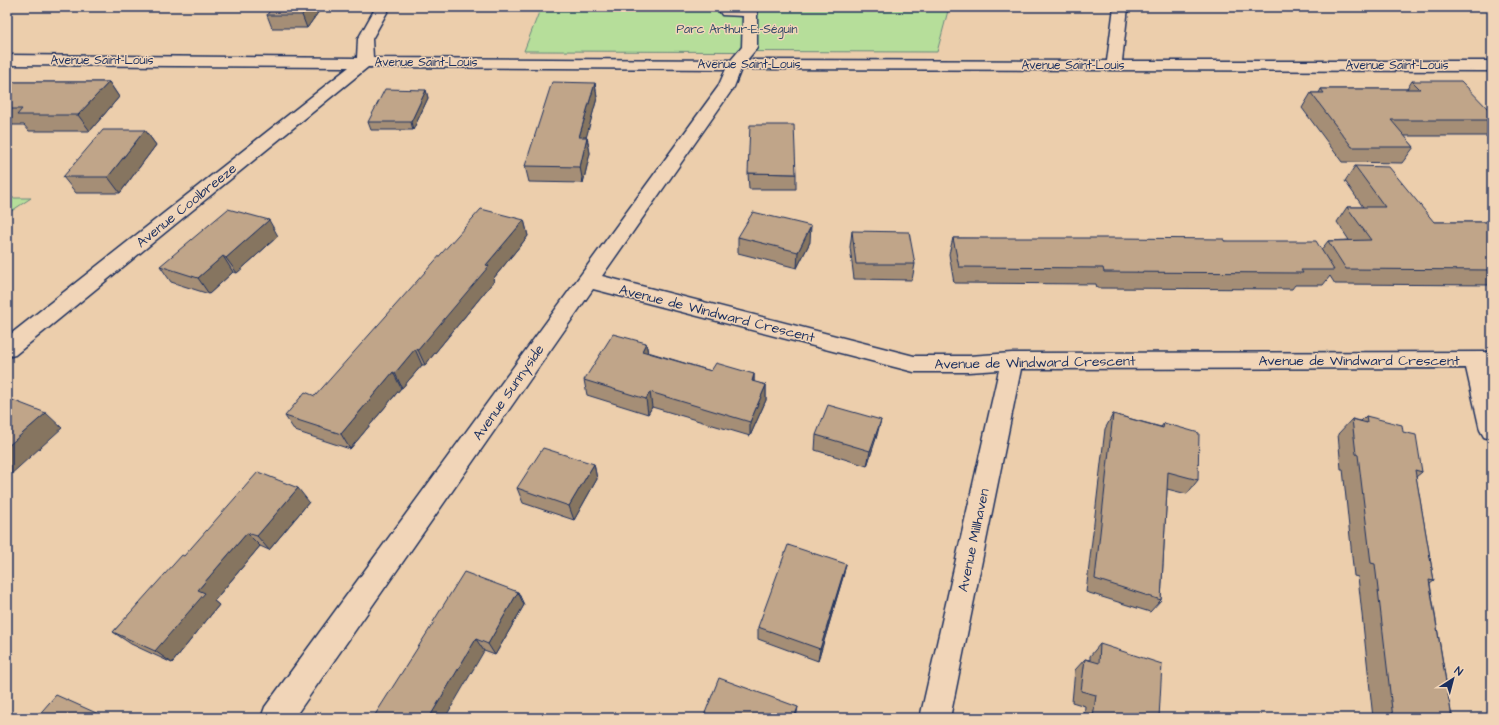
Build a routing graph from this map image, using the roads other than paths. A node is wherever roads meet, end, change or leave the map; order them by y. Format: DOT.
graph roads {
  1 [pos="383,7"];
  2 [pos="1121,7"];
  3 [pos="728,12"];
  4 [pos="7,60"];
  5 [pos="365,62"];
  6 [pos="736,64"];
  7 [pos="1114,65"];
  8 [pos="1492,66"];
  9 [pos="588,280"];
  10 [pos="7,349"];
  11 [pos="1484,360"];
  12 [pos="1012,361"];
  13 [pos="1492,430"];
  14 [pos="276,718"];
  15 [pos="935,718"];
  1 -- 5 [label="street"];
  2 -- 7 [label="street"];
  3 -- 6 [label="street, Avenue Sunnyside"];
  4 -- 5 [label="street, Avenue Saint-Louis"];
  5 -- 6 [label="street, Avenue Saint-Louis"];
  5 -- 10 [label="street, Avenue Coolbreeze"];
  6 -- 7 [label="street, Avenue Saint-Louis"];
  6 -- 9 [label="street, Avenue Sunnyside"];
  7 -- 8 [label="street, Avenue Saint-Louis"];
  9 -- 12 [label="street, Avenue de Windward Crescent"];
  9 -- 14 [label="street, Avenue Sunnyside"];
  11 -- 12 [label="street, Avenue de Windward Crescent"];
  11 -- 13 [label="street"];
  12 -- 15 [label="street, Avenue Millhaven"];
}
